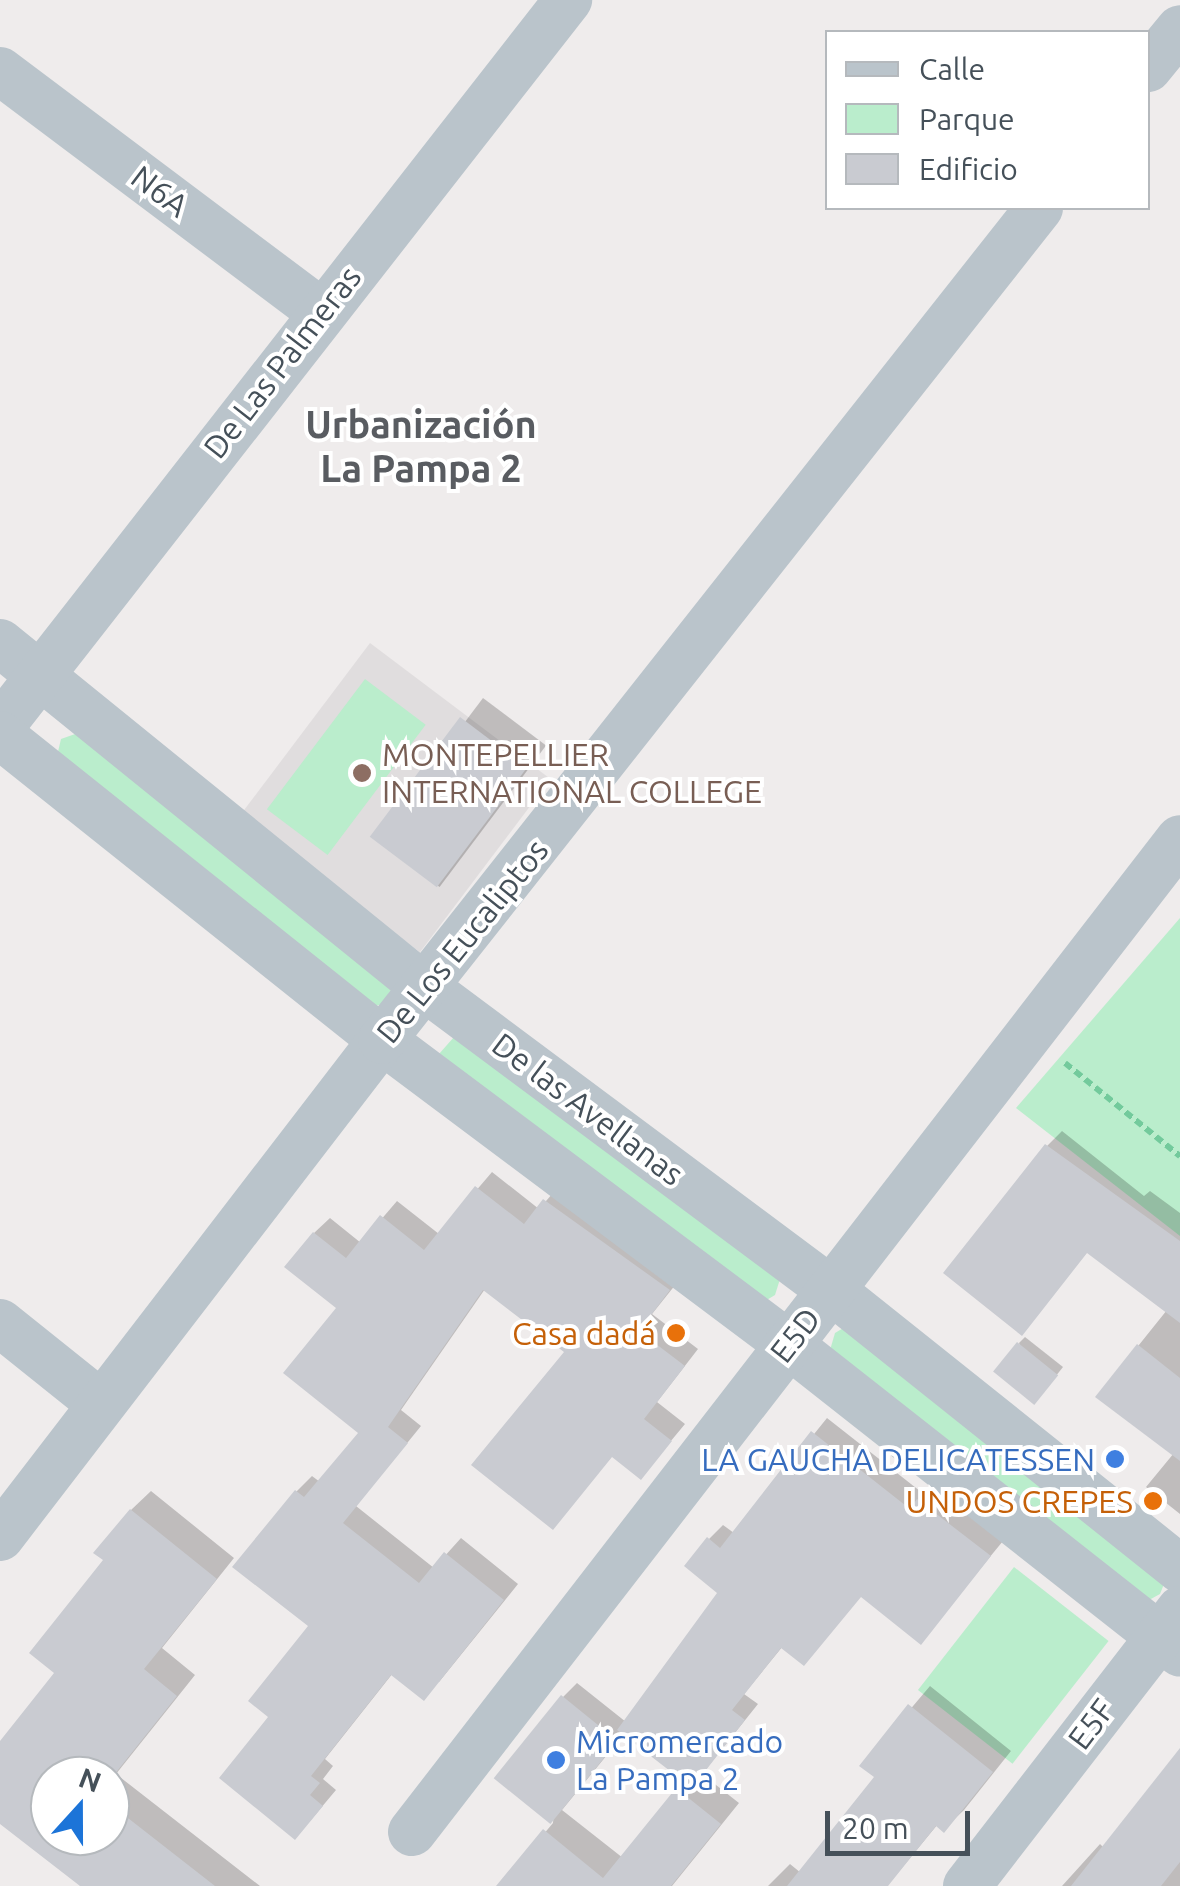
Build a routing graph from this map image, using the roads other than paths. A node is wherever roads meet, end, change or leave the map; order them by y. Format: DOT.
graph roads {
  1 [pos="568,0"];
  2 [pos="1180,29"];
  3 [pos="1150,66"];
  4 [pos="0,71"];
  5 [pos="1037,210"];
  6 [pos="320,312"];
  7 [pos="0,643"];
  8 [pos="40,674"];
  9 [pos="0,727"];
  10 [pos="0,735"];
  11 [pos="1180,839"];
  12 [pos="427,989"];
  13 [pos="382,1040"];
  14 [pos="831,1290"];
  15 [pos="0,1324"];
  16 [pos="788,1344"];
  17 [pos="100,1403"];
  18 [pos="0,1537"];
  19 [pos="1180,1569"];
  20 [pos="1173,1633"];
  21 [pos="412,1832"];
  22 [pos="966,1886"];
  1 -- 6 [label="street, De Las Palmeras"];
  2 -- 3 [label="street"];
  4 -- 6 [label="street, N6A"];
  5 -- 12 [label="street, De Los Eucaliptos"];
  6 -- 8 [label="street, De Las Palmeras"];
  7 -- 8 [label="street, De las Avellanas"];
  8 -- 9 [label="street, De Las Palmeras"];
  8 -- 12 [label="street, De las Avellanas"];
  10 -- 13 [label="street"];
  11 -- 14 [label="street, E5D"];
  12 -- 13 [label="street, De Los Eucaliptos"];
  12 -- 14 [label="street, De las Avellanas"];
  13 -- 16 [label="street"];
  13 -- 17 [label="street, De Los Eucaliptos"];
  14 -- 16 [label="street, E5D"];
  14 -- 19 [label="street, De las Avellanas"];
  15 -- 17 [label="street"];
  16 -- 20 [label="street"];
  16 -- 21 [label="street, E5D"];
  17 -- 18 [label="street, De Los Eucaliptos"];
  20 -- 22 [label="street, E5F"];
}
